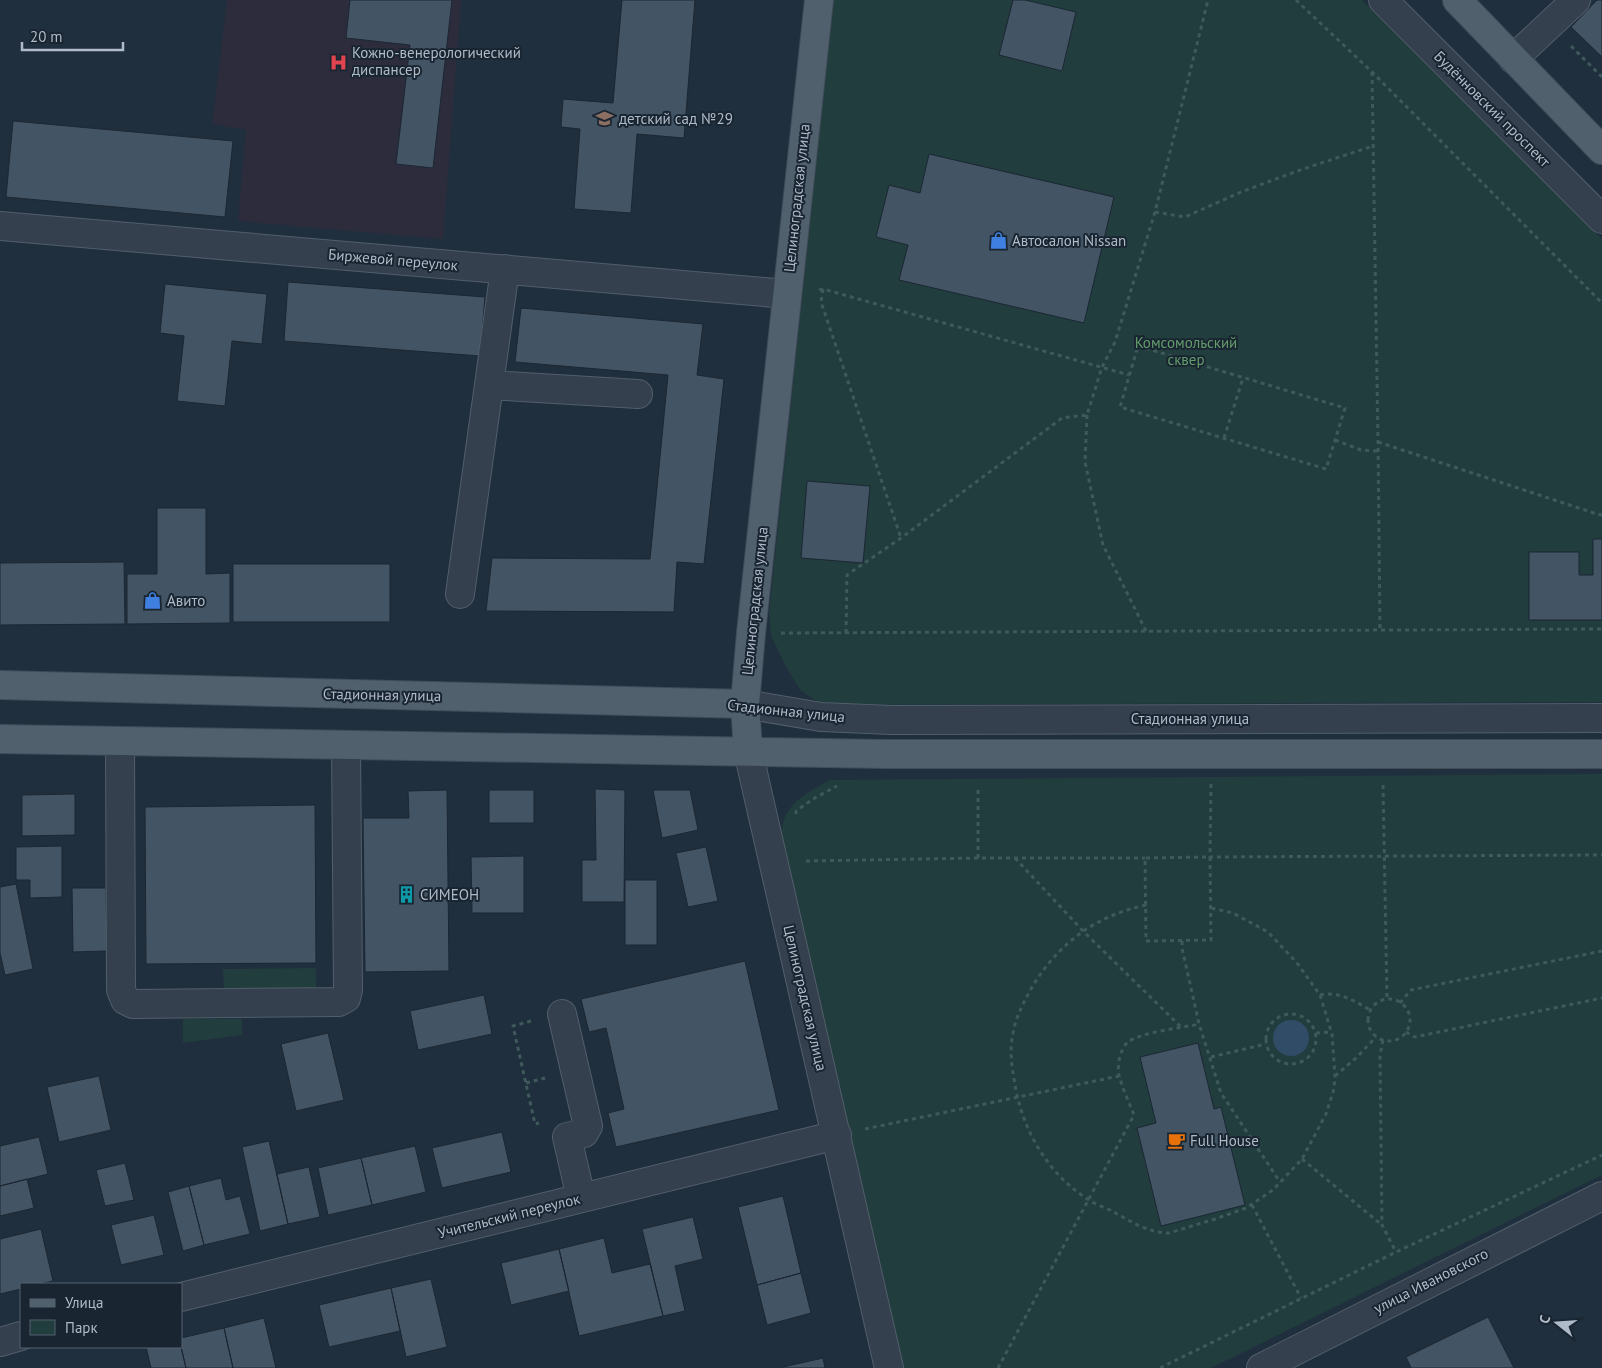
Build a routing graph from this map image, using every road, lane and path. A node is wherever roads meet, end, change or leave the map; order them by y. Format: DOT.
graph roads {
  1 [pos="819,0"];
  2 [pos="1208,0"];
  3 [pos="1296,0"];
  4 [pos="1382,0"];
  5 [pos="1457,0"];
  6 [pos="1576,0"];
  7 [pos="1514,59"];
  8 [pos="1372,72"];
  9 [pos="1373,146"];
  10 [pos="1602,150"];
  11 [pos="1155,212"];
  12 [pos="1602,219"];
  13 [pos="0,226"];
  14 [pos="505,269"];
  15 [pos="823,289"];
  16 [pos="787,294"];
  17 [pos="1602,303"];
  18 [pos="1102,367"];
  19 [pos="1129,376"];
  20 [pos="1243,378"];
  21 [pos="489,385"];
  22 [pos="638,394"];
  23 [pos="1087,415"];
  24 [pos="1224,438"];
  25 [pos="1335,440"];
  26 [pos="1378,442"];
  27 [pos="1378,451"];
  28 [pos="1602,514"];
  29 [pos="900,538"];
  30 [pos="460,594"];
  31 [pos="1602,629"];
  32 [pos="1380,630"];
  33 [pos="1146,631"];
  34 [pos="751,633"];
  35 [pos="846,633"];
  36 [pos="0,684"];
  37 [pos="745,704"];
  38 [pos="1602,718"];
  39 [pos="0,739"];
  40 [pos="120,741"];
  41 [pos="346,745"];
  42 [pos="748,751"];
  43 [pos="1602,754"];
  44 [pos="1383,779"];
  45 [pos="1211,781"];
  46 [pos="978,783"];
  47 [pos="1602,855"];
  48 [pos="1384,856"];
  49 [pos="1210,857"];
  50 [pos="978,858"];
  51 [pos="1015,858"];
  52 [pos="1145,858"];
  53 [pos="800,861"];
  54 [pos="1146,905"];
  55 [pos="1211,908"];
  56 [pos="1083,931"];
  57 [pos="1182,941"];
  58 [pos="1602,951"];
  59 [pos="1320,995"];
  60 [pos="1602,998"];
  61 [pos="1387,999"];
  62 [pos="1400,1003"];
  63 [pos="1370,1010"];
  64 [pos="562,1014"];
  65 [pos="1199,1024"];
  66 [pos="1182,1028"];
  67 [pos="1332,1032"];
  68 [pos="1406,1032"];
  69 [pos="1316,1033"];
  70 [pos="1376,1037"];
  71 [pos="1382,1040"];
  72 [pos="1266,1044"];
  73 [pos="1211,1057"];
  74 [pos="1119,1076"];
  75 [pos="1335,1076"];
  76 [pos="1017,1096"];
  77 [pos="837,1135"];
  78 [pos="567,1137"];
  79 [pos="1602,1155"];
  80 [pos="1302,1159"];
  81 [pos="1280,1182"];
  82 [pos="1602,1196"];
  83 [pos="581,1198"];
  84 [pos="1089,1200"];
  85 [pos="1252,1205"];
  86 [pos="1382,1225"];
  87 [pos="1396,1252"];
  88 [pos="182,1297"];
  89 [pos="1301,1298"];
  90 [pos="20,1336"];
  91 [pos="0,1342"];
  92 [pos="889,1368"];
  93 [pos="998,1368"];
  94 [pos="1160,1368"];
  95 [pos="1261,1368"];
  1 -- 16 [label="main road, Целиноградская улица"];
  2 -- 11 [label="path"];
  3 -- 8 [label="path"];
  4 -- 12 [label="street, Будённовский проспект"];
  5 -- 7 [label="main road"];
  6 -- 7 [label="street"];
  7 -- 10 [label="main road"];
  8 -- 9 [label="path"];
  8 -- 17 [label="path"];
  9 -- 11 [label="path"];
  9 -- 26 [label="path"];
  11 -- 18 [label="path"];
  13 -- 14 [label="street, Биржевой переулок"];
  14 -- 16 [label="street, Биржевой переулок"];
  14 -- 21 [label="street"];
  15 -- 16 [label="path"];
  15 -- 18 [label="path"];
  15 -- 29 [label="path"];
  16 -- 34 [label="main road, Целиноградская улица"];
  18 -- 19 [label="path"];
  18 -- 23 [label="path"];
  19 -- 20 [label="path"];
  19 -- 24 [label="path"];
  20 -- 24 [label="path"];
  20 -- 25 [label="path"];
  21 -- 22 [label="street"];
  21 -- 30 [label="street"];
  23 -- 29 [label="path"];
  23 -- 33 [label="path"];
  24 -- 25 [label="path"];
  25 -- 27 [label="path"];
  26 -- 27 [label="path"];
  26 -- 28 [label="path"];
  27 -- 32 [label="path"];
  29 -- 35 [label="path"];
  31 -- 32 [label="path"];
  32 -- 33 [label="path"];
  33 -- 35 [label="path"];
  34 -- 35 [label="path"];
  34 -- 37 [label="main road, Целиноградская улица"];
  36 -- 37 [label="main road, Стадионная улица"];
  37 -- 38 [label="street, Стадионная улица"];
  37 -- 42 [label="main road, Целиноградская улица"];
  39 -- 40 [label="main road"];
  40 -- 41 [label="main road"];
  40 -- 41 [label="street"];
  41 -- 42 [label="main road"];
  42 -- 43 [label="main road"];
  42 -- 77 [label="street, Целиноградская улица"];
  44 -- 48 [label="path"];
  45 -- 49 [label="path"];
  46 -- 50 [label="path"];
  47 -- 48 [label="path"];
  48 -- 49 [label="path"];
  48 -- 61 [label="path"];
  49 -- 52 [label="path"];
  49 -- 55 [label="path"];
  50 -- 51 [label="path"];
  50 -- 53 [label="path"];
  51 -- 52 [label="path"];
  51 -- 56 [label="path"];
  52 -- 54 [label="path"];
  54 -- 56 [label="path"];
  54 -- 57 [label="path"];
  55 -- 57 [label="path"];
  55 -- 59 [label="path"];
  56 -- 66 [label="path"];
  56 -- 76 [label="path"];
  57 -- 65 [label="path"];
  58 -- 62 [label="path"];
  59 -- 63 [label="path"];
  59 -- 67 [label="path"];
  60 -- 68 [label="path"];
  61 -- 62 [label="path"];
  61 -- 63 [label="path"];
  62 -- 68 [label="path"];
  63 -- 70 [label="path"];
  64 -- 78 [label="street"];
  64 -- 78 [label="path"];
  65 -- 66 [label="path"];
  65 -- 73 [label="path"];
  66 -- 74 [label="path"];
  67 -- 69 [label="path"];
  67 -- 75 [label="path"];
  68 -- 71 [label="path"];
  69 -- 72 [label="path"];
  69 -- 72 [label="path"];
  70 -- 71 [label="path"];
  70 -- 75 [label="path"];
  71 -- 86 [label="path"];
  72 -- 73 [label="path"];
  73 -- 81 [label="path"];
  74 -- 76 [label="path"];
  74 -- 84 [label="path"];
  75 -- 80 [label="path"];
  76 -- 77 [label="path"];
  76 -- 84 [label="path"];
  77 -- 83 [label="street, Учительский переулок"];
  77 -- 92 [label="street, Целиноградская улица"];
  78 -- 83 [label="street"];
  79 -- 87 [label="path"];
  80 -- 81 [label="path"];
  80 -- 86 [label="path"];
  81 -- 85 [label="path"];
  82 -- 95 [label="street, улица Ивановского"];
  83 -- 88 [label="street, Учительский переулок"];
  84 -- 85 [label="path"];
  84 -- 93 [label="path"];
  85 -- 89 [label="path"];
  86 -- 87 [label="path"];
  87 -- 89 [label="path"];
  89 -- 94 [label="path"];
  90 -- 91 [label="street"];
}
